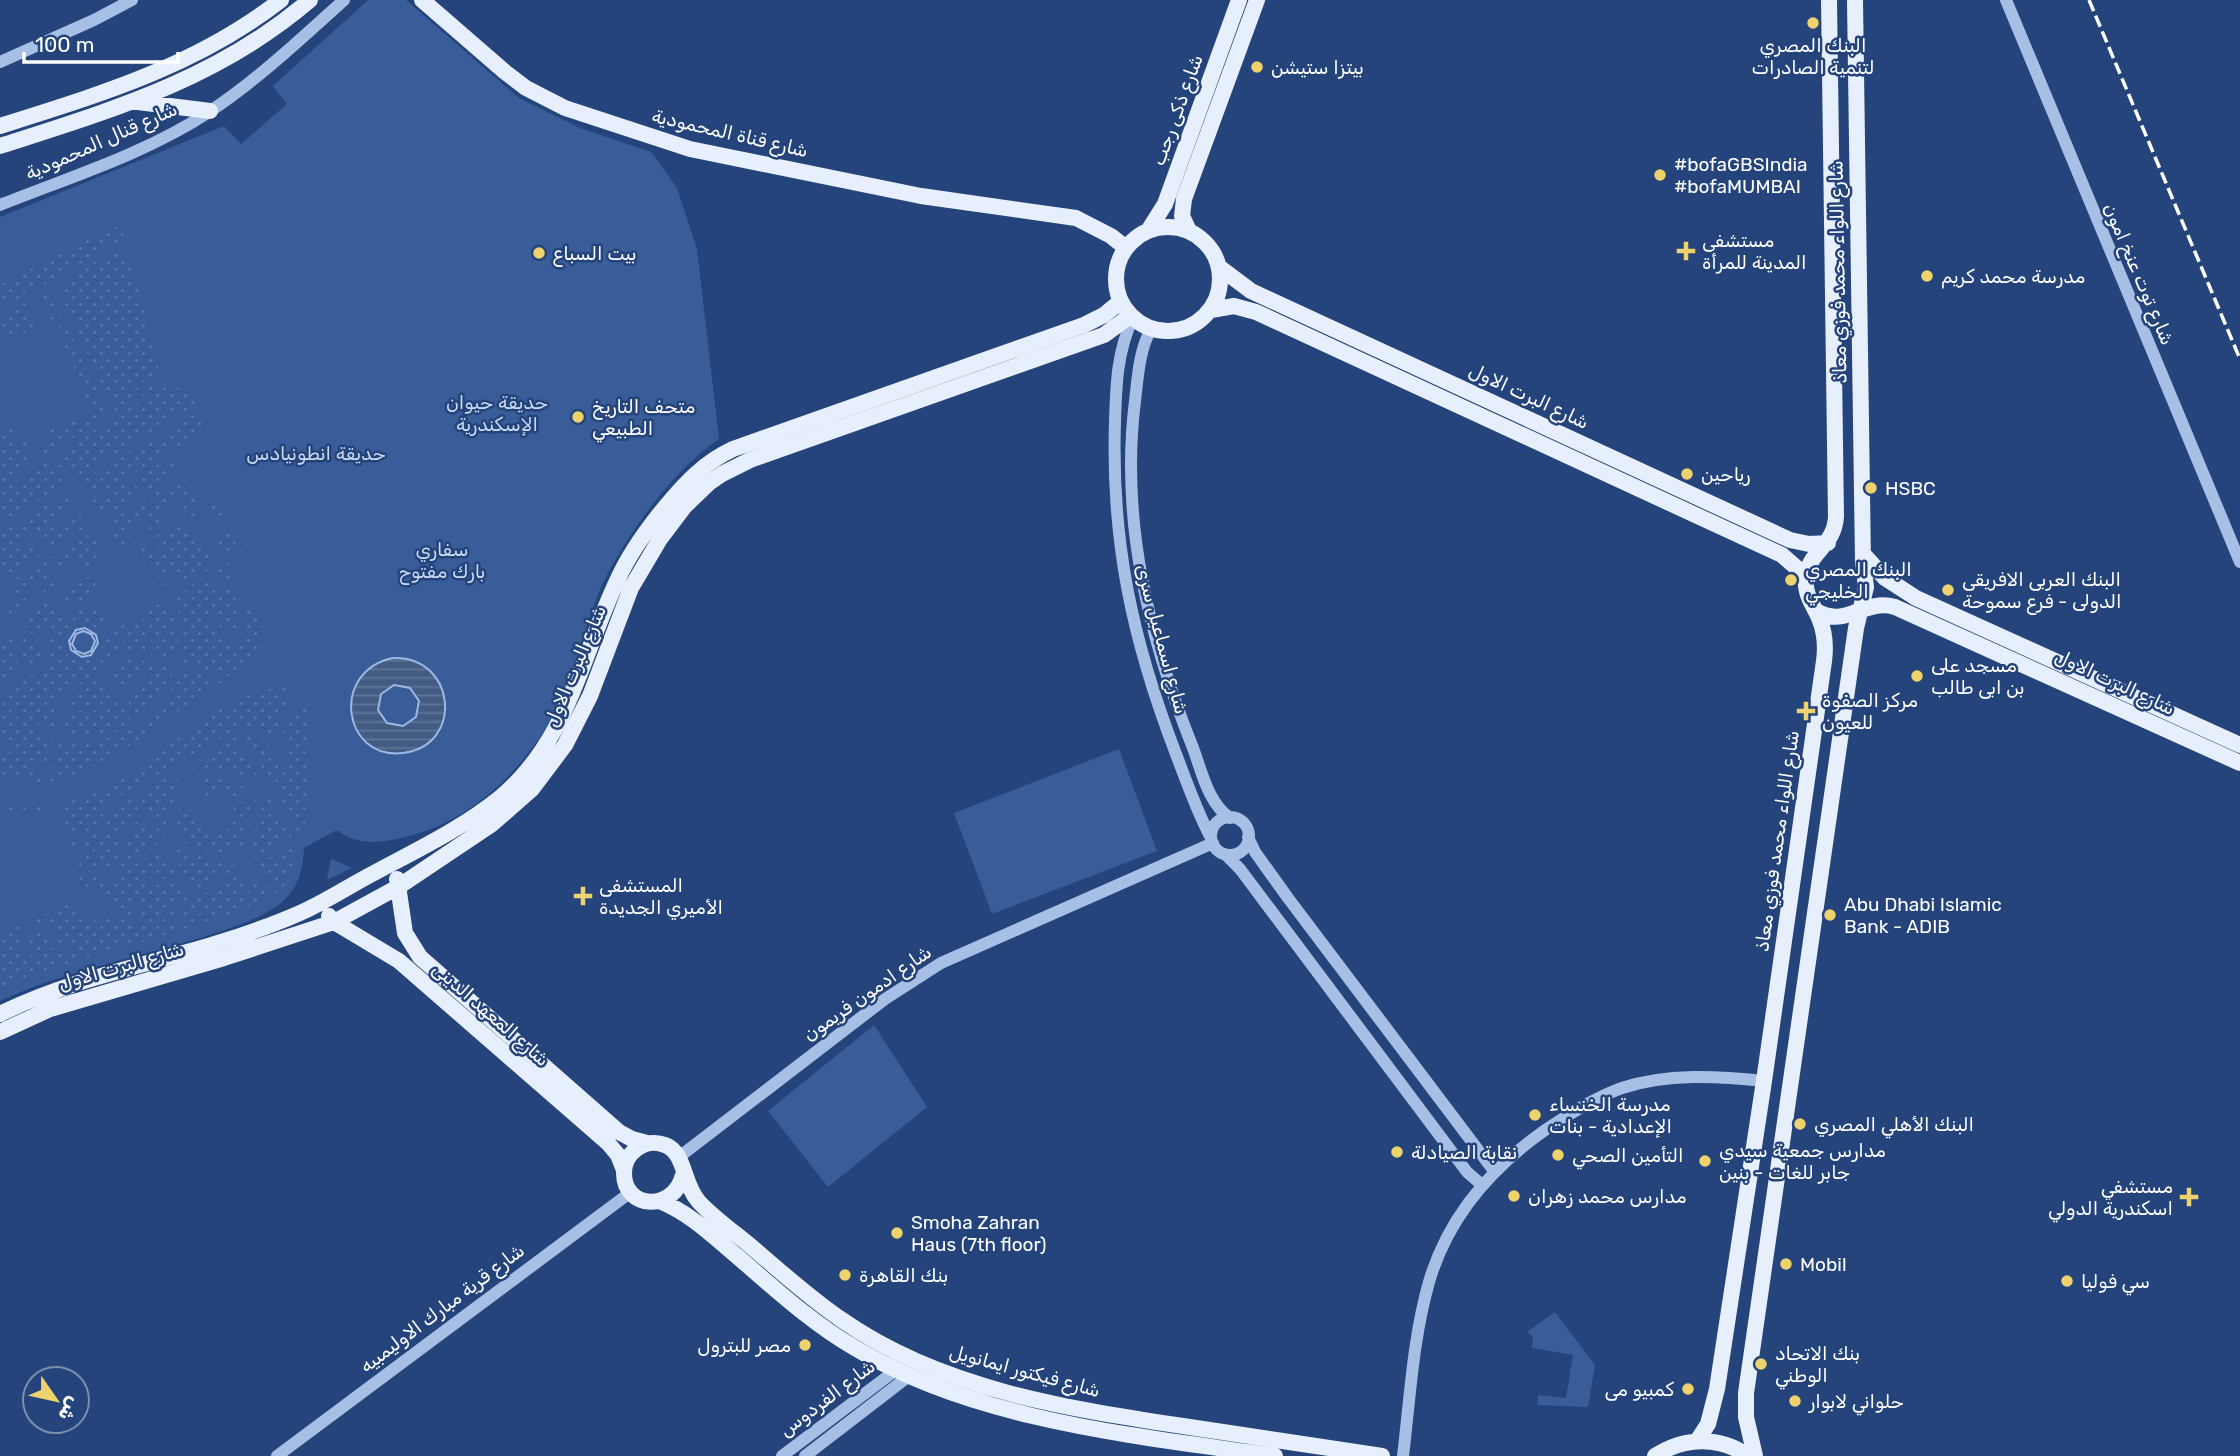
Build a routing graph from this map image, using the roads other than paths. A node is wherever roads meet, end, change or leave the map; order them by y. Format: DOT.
graph roads {
  1 [pos="132,0"];
  2 [pos="281,0"];
  3 [pos="310,0"];
  4 [pos="344,0"];
  5 [pos="422,0"];
  6 [pos="1239,0"];
  7 [pos="1257,0"];
  8 [pos="1829,0"];
  9 [pos="1855,0"];
  10 [pos="2006,0"];
  11 [pos="0,62"];
  12 [pos="135,102"];
  13 [pos="210,111"];
  14 [pos="0,126"];
  15 [pos="0,146"];
  16 [pos="0,205"];
  17 [pos="1148,231"];
  18 [pos="1189,231"];
  19 [pos="1126,248"];
  20 [pos="1219,267"];
  21 [pos="1121,301"];
  22 [pos="1211,310"];
  23 [pos="1132,317"];
  24 [pos="1151,329"];
  25 [pos="1417,367"];
  26 [pos="1409,382"];
  27 [pos="1688,493"];
  28 [pos="1720,508"];
  29 [pos="1682,509"];
  30 [pos="1713,523"];
  31 [pos="1828,543"];
  32 [pos="1863,554"];
  33 [pos="2240,562"];
  34 [pos="1806,576"];
  35 [pos="1145,600"];
  36 [pos="1129,605"];
  37 [pos="1859,610"];
  38 [pos="1816,611"];
  39 [pos="1824,660"];
  40 [pos="1852,664"];
  41 [pos="2045,664"];
  42 [pos="1179,714"];
  43 [pos="1163,720"];
  44 [pos="2240,745"];
  45 [pos="2240,763"];
  46 [pos="1199,765"];
  47 [pos="1183,772"];
  48 [pos="1230,818"];
  49 [pos="1248,837"];
  50 [pos="1212,841"];
  51 [pos="1225,854"];
  52 [pos="394,863"];
  53 [pos="398,887"];
  54 [pos="320,902"];
  55 [pos="334,922"];
  56 [pos="405,933"];
  57 [pos="381,949"];
  58 [pos="0,1014"];
  59 [pos="0,1032"];
  60 [pos="1764,1081"];
  61 [pos="1440,1099"];
  62 [pos="1422,1112"];
  63 [pos="647,1143"];
  64 [pos="679,1157"];
  65 [pos="624,1170"];
  66 [pos="1494,1171"];
  67 [pos="683,1175"];
  68 [pos="1482,1185"];
  69 [pos="631,1192"];
  70 [pos="660,1202"];
  71 [pos="881,1354"];
  72 [pos="902,1373"];
  73 [pos="1717,1389"];
  74 [pos="1746,1393"];
  75 [pos="1697,1441"];
  76 [pos="277,1456"];
  77 [pos="782,1456"];
  78 [pos="805,1456"];
  79 [pos="1275,1456"];
  80 [pos="1382,1456"];
  81 [pos="1404,1456"];
  82 [pos="1655,1456"];
  83 [pos="1748,1456"];
  84 [pos="1755,1456"];
  1 -- 11 [label="street"];
  2 -- 14 [label="main road"];
  3 -- 12 [label="main road"];
  4 -- 13 [label="street, شارع قنال المحمودية"];
  5 -- 19 [label="main road, شارع قناة المحمودية"];
  6 -- 17 [label="main road, شارع ذكى رجب"];
  7 -- 18 [label="main road, شارع ذكى رجب"];
  8 -- 31 [label="main road, شارع اللواء محمد فوزي معاذ"];
  9 -- 32 [label="main road, شارع اللواء محمد فوزي معاذ"];
  10 -- 33 [label="street, شارع توت عنخ امون"];
  12 -- 13 [label="main road"];
  12 -- 15 [label="main road"];
  13 -- 16 [label="street, شارع قنال المحمودية"];
  17 -- 18 [label="main road"];
  17 -- 19 [label="main road"];
  18 -- 20 [label="main road"];
  19 -- 21 [label="main road"];
  20 -- 22 [label="main road"];
  20 -- 25 [label="main road, شارع البرت الاول"];
  21 -- 23 [label="main road"];
  21 -- 52 [label="main road, شارع البرت الاول"];
  22 -- 24 [label="main road"];
  22 -- 26 [label="main road, شارع البرت الاول"];
  23 -- 24 [label="main road"];
  23 -- 36 [label="street, شارع اسماعيل سرى"];
  23 -- 53 [label="main road, شارع البرت الاول"];
  24 -- 35 [label="street, شارع اسماعيل سرى"];
  25 -- 26 [label="main road"];
  25 -- 27 [label="main road, شارع البرت الاول"];
  26 -- 29 [label="main road, شارع البرت الاول"];
  27 -- 28 [label="main road, شارع البرت الاول"];
  27 -- 29 [label="main road"];
  28 -- 30 [label="main road"];
  28 -- 31 [label="main road, شارع البرت الاول"];
  29 -- 30 [label="main road, شارع البرت الاول"];
  30 -- 34 [label="main road, شارع البرت الاول"];
  31 -- 34 [label="main road, شارع اللواء محمد فوزي معاذ"];
  32 -- 37 [label="main road, شارع اللواء محمد فوزي معاذ"];
  32 -- 41 [label="main road, شارع البرت الاول"];
  34 -- 38 [label="main road, شارع اللواء محمد فوزي معاذ"];
  35 -- 36 [label="street"];
  35 -- 42 [label="street, شارع اسماعيل سرى"];
  36 -- 43 [label="street, شارع اسماعيل سرى"];
  37 -- 38 [label="main road, شارع البرت الاول"];
  37 -- 40 [label="main road, شارع اللواء محمد فوزي معاذ"];
  37 -- 41 [label="main road, شارع البرت الاول"];
  38 -- 39 [label="main road, شارع اللواء محمد فوزي معاذ"];
  39 -- 40 [label="main road"];
  39 -- 60 [label="main road, شارع اللواء محمد فوزي معاذ"];
  40 -- 74 [label="main road, شارع اللواء محمد فوزي معاذ"];
  41 -- 44 [label="main road, شارع البرت الاول"];
  41 -- 45 [label="main road, شارع البرت الاول"];
  42 -- 43 [label="street"];
  42 -- 46 [label="street, شارع اسماعيل سرى"];
  43 -- 47 [label="street, شارع اسماعيل سرى"];
  46 -- 47 [label="street"];
  46 -- 48 [label="street, شارع اسماعيل سرى"];
  47 -- 50 [label="street, شارع اسماعيل سرى"];
  48 -- 49 [label="street"];
  48 -- 50 [label="street"];
  49 -- 51 [label="street"];
  49 -- 61 [label="street"];
  50 -- 51 [label="street"];
  50 -- 64 [label="street, شارع ادمون فريمون"];
  51 -- 62 [label="street"];
  52 -- 53 [label="main road, شارع المعهد الدينى"];
  52 -- 54 [label="main road, شارع البرت الاول"];
  53 -- 55 [label="main road, شارع البرت الاول"];
  53 -- 56 [label="main road, شارع المعهد الدينى"];
  54 -- 55 [label="main road, شارع المعهد الدينى"];
  54 -- 58 [label="main road, شارع البرت الاول"];
  55 -- 57 [label="main road, شارع المعهد الدينى"];
  55 -- 59 [label="main road, شارع البرت الاول"];
  56 -- 57 [label="main road"];
  56 -- 63 [label="main road, شارع المعهد الدينى"];
  57 -- 65 [label="main road, شارع المعهد الدينى"];
  60 -- 66 [label="street"];
  60 -- 73 [label="main road, شارع اللواء محمد فوزي معاذ"];
  61 -- 62 [label="street"];
  61 -- 66 [label="street"];
  62 -- 68 [label="street"];
  63 -- 64 [label="main road"];
  63 -- 65 [label="main road"];
  64 -- 67 [label="main road"];
  65 -- 69 [label="main road"];
  66 -- 68 [label="street"];
  67 -- 70 [label="main road"];
  67 -- 71 [label="main road, شارع فيكتور ايمانويل"];
  68 -- 81 [label="street"];
  69 -- 70 [label="main road"];
  69 -- 76 [label="street, شارع قرية مبارك الاوليمبيه"];
  70 -- 71 [label="main road, شارع فيكتور ايمانويل"];
  71 -- 72 [label="main road, شارع فيكتور ايمانويل"];
  71 -- 80 [label="main road, شارع فيكتور ايمانويل"];
  72 -- 77 [label="street, شارع الفردوس"];
  72 -- 78 [label="street, شارع الفردوس"];
  72 -- 79 [label="main road, شارع فيكتور ايمانويل"];
  73 -- 74 [label="main road"];
  73 -- 75 [label="main road, شارع اللواء محمد فوزي معاذ"];
  74 -- 84 [label="main road, شارع اللواء محمد فوزي معاذ"];
  75 -- 82 [label="main road"];
  75 -- 83 [label="main road"];
}
